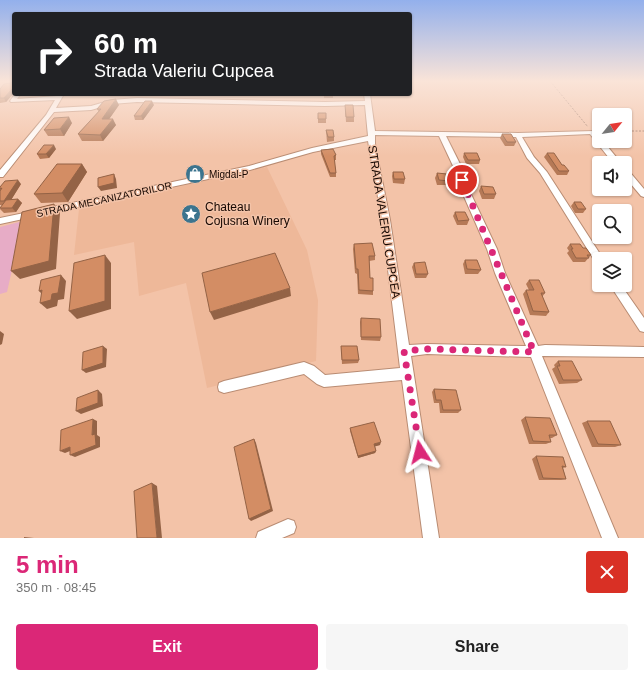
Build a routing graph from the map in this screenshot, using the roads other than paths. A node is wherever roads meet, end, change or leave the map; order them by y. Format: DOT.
graph roads {
  1 [pos="55,106"];
  2 [pos="98,106"];
  3 [pos="369,106"];
  4 [pos="53,110"];
  5 [pos="442,134"];
  6 [pos="518,135"];
  7 [pos="371,136"];
  8 [pos="612,156"];
  9 [pos="0,175"];
  10 [pos="632,180"];
  11 [pos="644,194"];
  12 [pos="0,221"];
  13 [pos="594,252"];
  14 [pos="620,292"];
  15 [pos="644,327"];
  16 [pos="404,351"];
  17 [pos="534,352"];
  18 [pos="644,352"];
  19 [pos="408,373"];
  20 [pos="224,388"];
  21 [pos="288,527"];
  22 [pos="264,538"];
  23 [pos="431,538"];
  24 [pos="610,538"];
  1 -- 4 [label="street"];
  2 -- 4 [label="street"];
  3 -- 7 [label="street, STRADA VALERIU CUPCEA"];
  4 -- 9 [label="street"];
  5 -- 6 [label="street, STRADA MECANIZATORILOR"];
  5 -- 7 [label="street, STRADA MECANIZATORILOR"];
  5 -- 17 [label="street"];
  6 -- 8 [label="street, STRADA MECANIZATORILOR"];
  6 -- 13 [label="street"];
  7 -- 12 [label="street, STRADA MECANIZATORILOR"];
  7 -- 16 [label="street, STRADA VALERIU CUPCEA"];
  10 -- 11 [label="street"];
  14 -- 15 [label="street"];
  16 -- 17 [label="street"];
  16 -- 19 [label="street, STRADA VALERIU CUPCEA"];
  17 -- 18 [label="street"];
  17 -- 24 [label="street"];
  19 -- 20 [label="street"];
  19 -- 23 [label="street, STRADA VALERIU CUPCEA"];
  21 -- 22 [label="street"];
}
